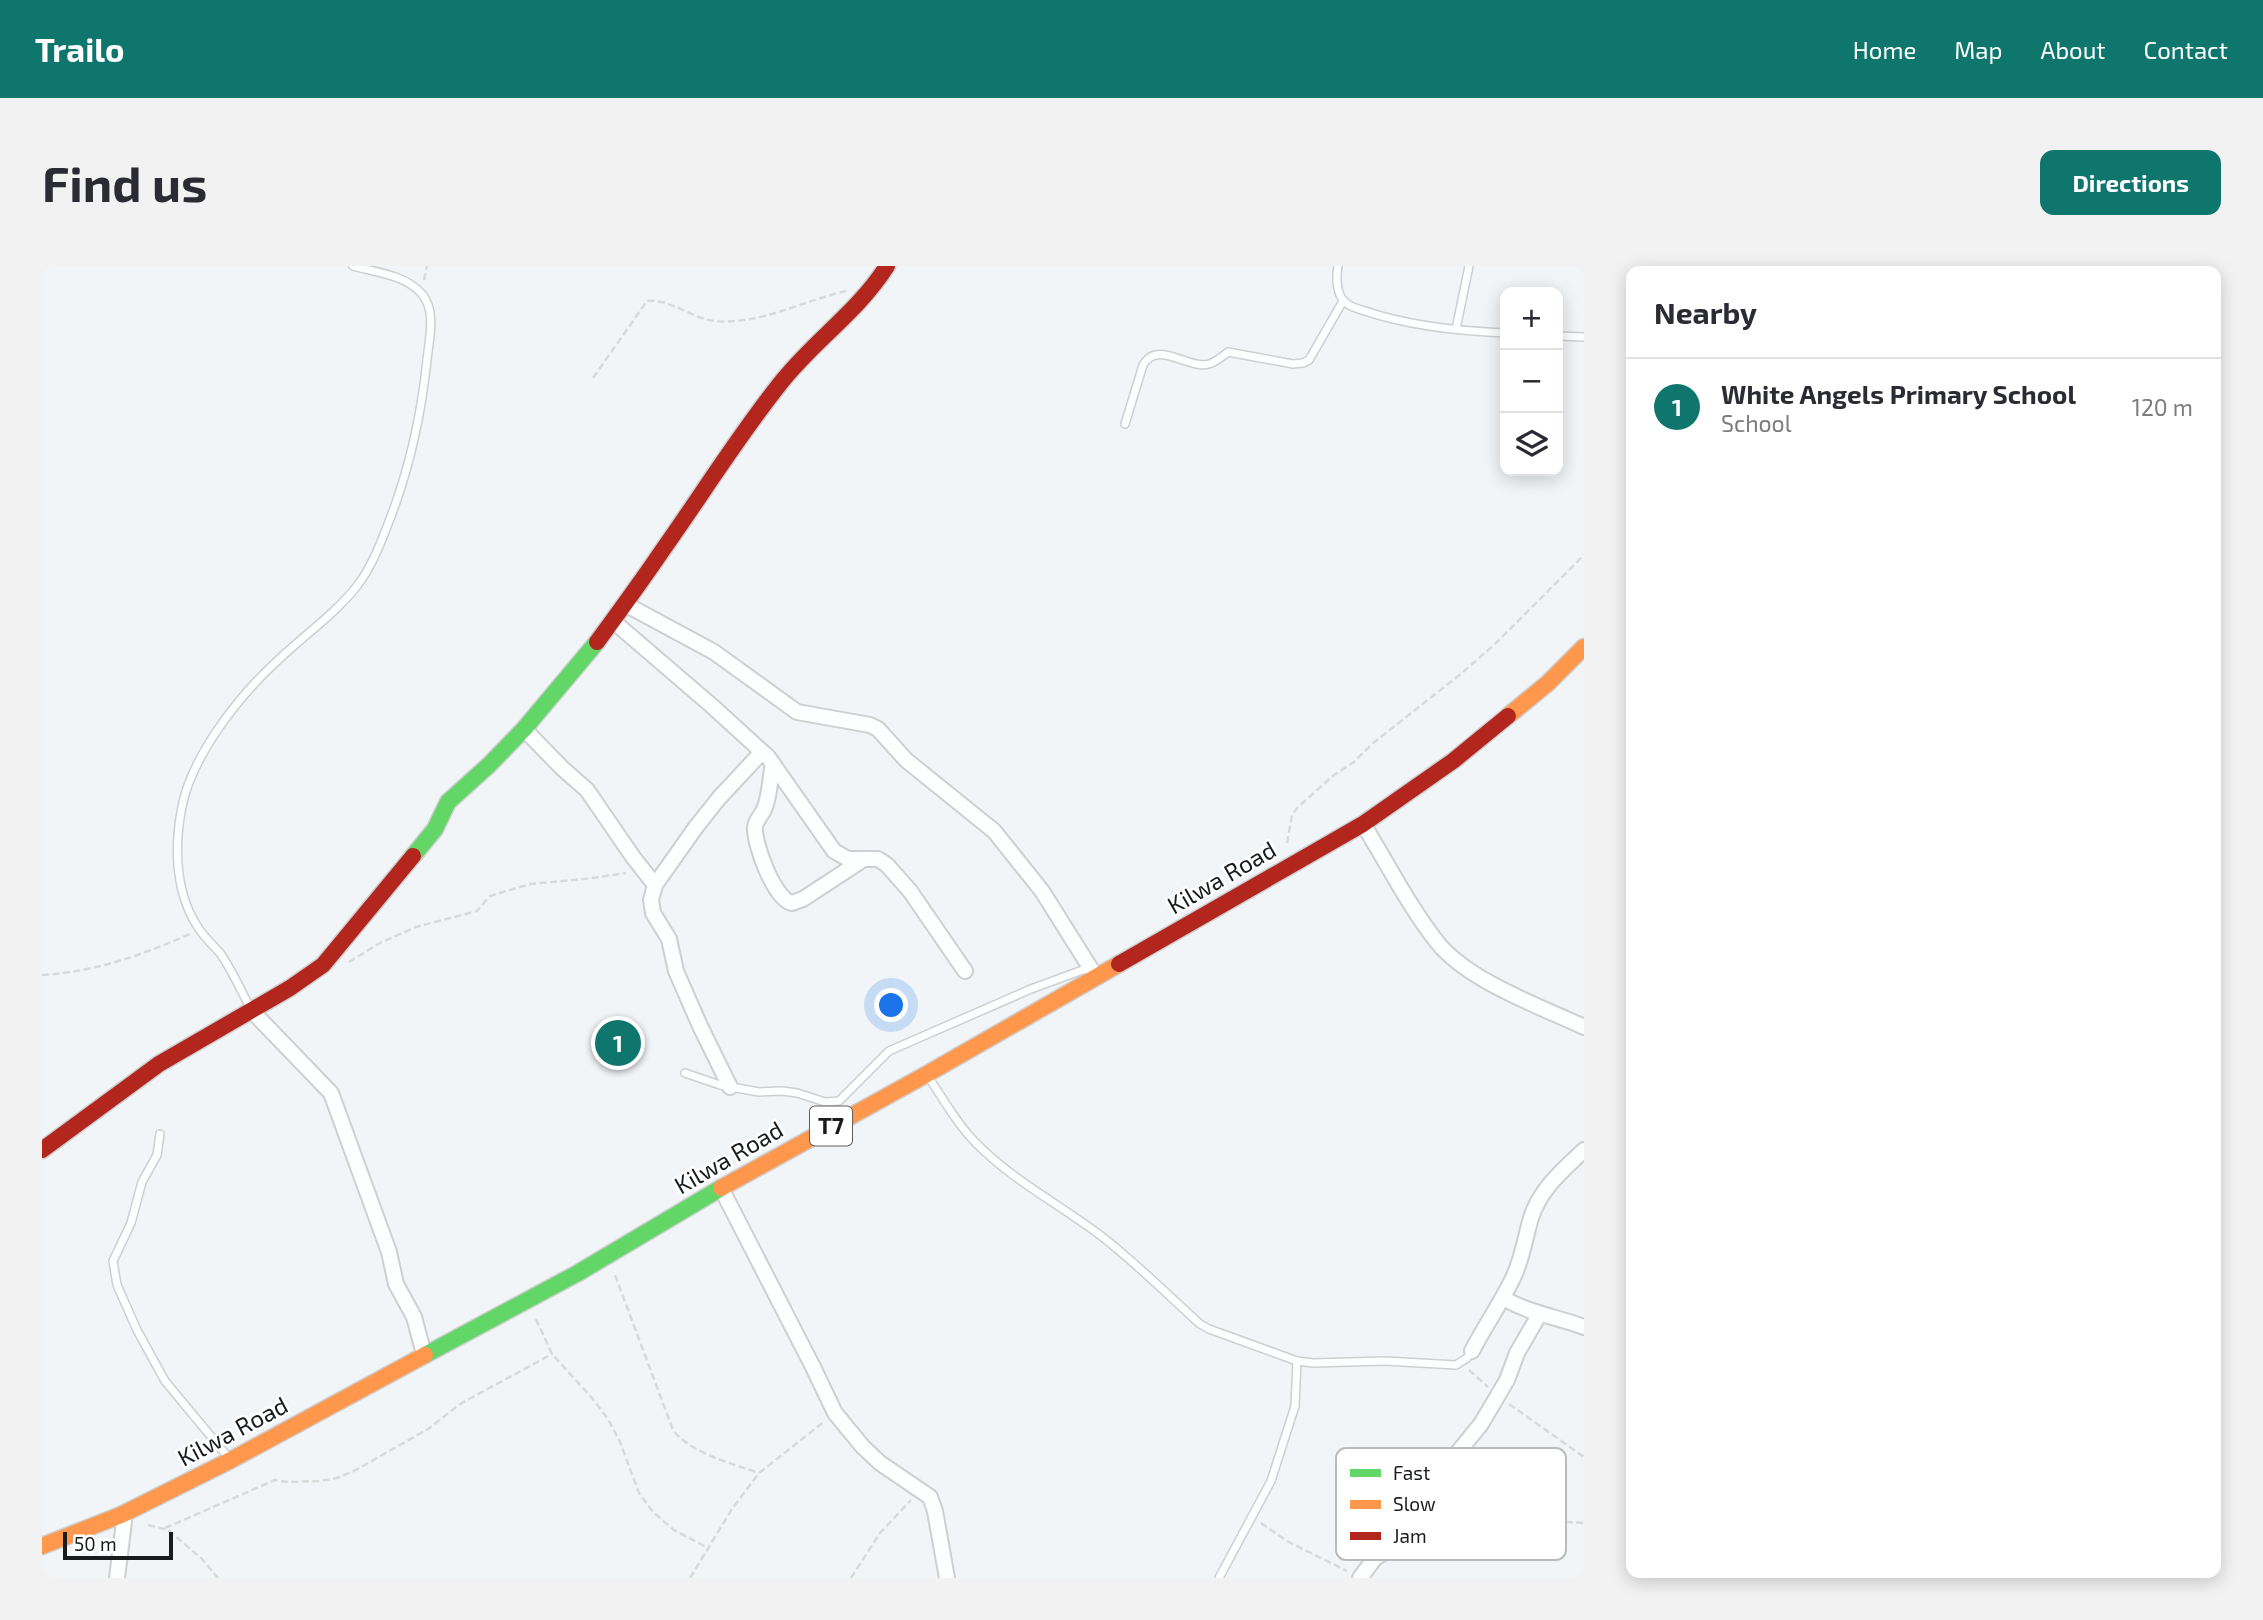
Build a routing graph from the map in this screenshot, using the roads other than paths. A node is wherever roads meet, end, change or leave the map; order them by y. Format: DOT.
graph roads {
  1 [pos="353,266"];
  2 [pos="887,266"];
  3 [pos="1338,266"];
  4 [pos="1469,266"];
  5 [pos="1342,301"];
  6 [pos="1456,329"];
  7 [pos="1500,333"];
  8 [pos="1563,335"];
  9 [pos="1584,337"];
  10 [pos="1125,424"];
  11 [pos="625,604"];
  12 [pos="612,621"];
  13 [pos="1584,647"];
  14 [pos="524,729"];
  15 [pos="762,752"];
  16 [pos="773,764"];
  17 [pos="1363,824"];
  18 [pos="864,859"];
  19 [pos="655,885"];
  20 [pos="965,971"];
  21 [pos="1094,972"];
  22 [pos="252,1011"];
  23 [pos="1584,1027"];
  24 [pos="685,1073"];
  25 [pos="927,1074"];
  26 [pos="730,1087"];
  27 [pos="160,1134"];
  28 [pos="42,1150"];
  29 [pos="1584,1150"];
  30 [pos="721,1188"];
  31 [pos="1503,1298"];
  32 [pos="1539,1315"];
  33 [pos="1584,1326"];
  34 [pos="1472,1351"];
  35 [pos="424,1354"];
  36 [pos="1297,1361"];
  37 [pos="1462,1448"];
  38 [pos="231,1460"];
  39 [pos="122,1518"];
  40 [pos="42,1546"];
  41 [pos="1373,1560"];
  42 [pos="1360,1577"];
  43 [pos="117,1578"];
  44 [pos="947,1578"];
  45 [pos="1219,1578"];
  1 -- 22 [label="lane"];
  2 -- 11 [label="main road"];
  3 -- 5 [label="lane"];
  4 -- 6 [label="lane"];
  5 -- 6 [label="lane"];
  5 -- 10 [label="lane"];
  6 -- 7 [label="lane"];
  8 -- 9 [label="lane"];
  11 -- 12 [label="main road"];
  11 -- 21 [label="street"];
  12 -- 14 [label="main road"];
  12 -- 15 [label="street"];
  13 -- 17 [label="main road, Kilwa Road / T7"];
  14 -- 19 [label="street"];
  14 -- 22 [label="main road"];
  15 -- 16 [label="street"];
  15 -- 19 [label="street"];
  16 -- 18 [label="street"];
  16 -- 18 [label="street"];
  17 -- 21 [label="main road, Kilwa Road / T7"];
  17 -- 23 [label="street"];
  18 -- 20 [label="street"];
  19 -- 26 [label="street"];
  21 -- 25 [label="main road, Kilwa Road / T7"];
  21 -- 26 [label="lane"];
  22 -- 28 [label="main road"];
  22 -- 35 [label="street"];
  24 -- 26 [label="lane"];
  25 -- 30 [label="main road, Kilwa Road / T7"];
  25 -- 36 [label="lane"];
  27 -- 38 [label="lane"];
  29 -- 31 [label="street"];
  30 -- 35 [label="main road, Kilwa Road / T7"];
  30 -- 44 [label="street"];
  31 -- 32 [label="street"];
  31 -- 34 [label="street"];
  32 -- 33 [label="street"];
  32 -- 37 [label="street"];
  34 -- 36 [label="lane"];
  35 -- 38 [label="main road, Kilwa Road / T7"];
  36 -- 45 [label="lane"];
  38 -- 39 [label="main road, Kilwa Road / T7"];
  39 -- 40 [label="main road, Kilwa Road / T7"];
  39 -- 43 [label="street"];
  41 -- 42 [label="street"];
}
